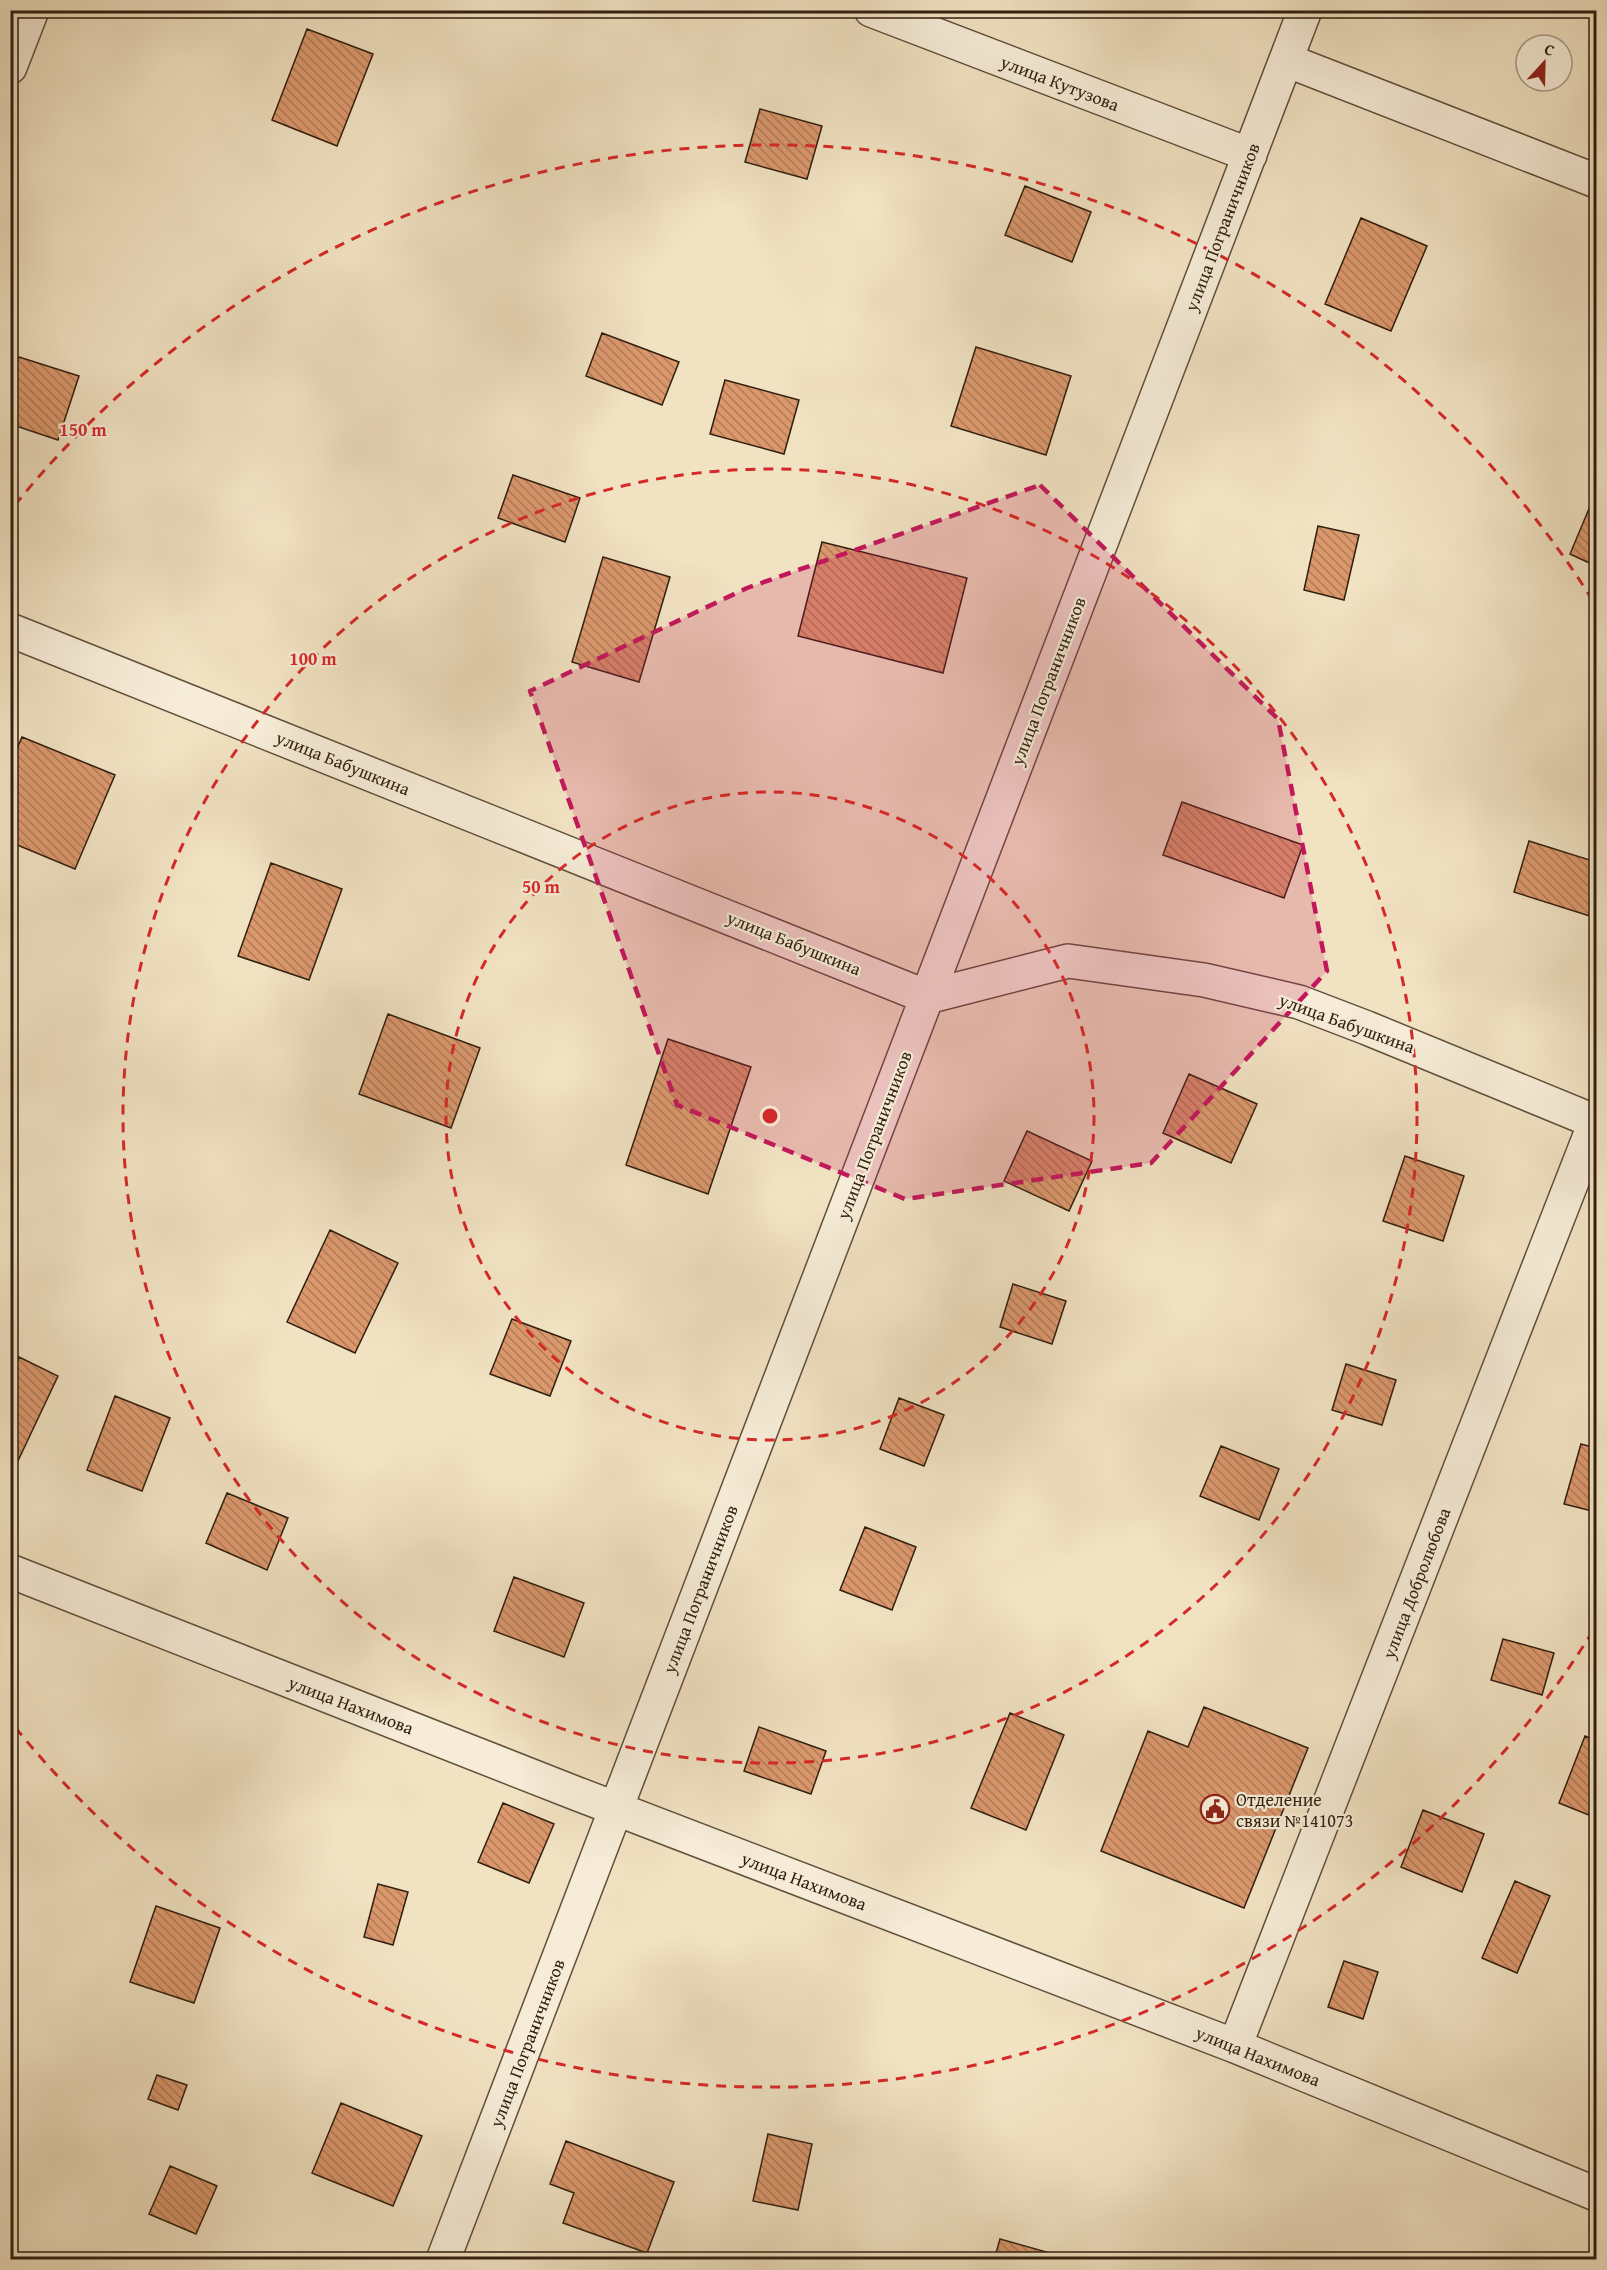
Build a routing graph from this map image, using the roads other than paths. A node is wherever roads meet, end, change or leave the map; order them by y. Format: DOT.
graph roads {
  1 [pos="32,10"];
  2 [pos="871,10"];
  3 [pos="1305,10"];
  4 [pos="1286,60"];
  5 [pos="10,67"];
  6 [pos="1250,155"];
  7 [pos="1596,181"];
  8 [pos="10,630"];
  9 [pos="927,997"];
  10 [pos="1596,1121"];
  11 [pos="10,1571"];
  12 [pos="616,1809"];
  13 [pos="1235,2046"];
  14 [pos="1596,2194"];
  15 [pos="444,2259"];
  1 -- 5 [label="street"];
  2 -- 6 [label="street, улица Кутузова"];
  3 -- 4 [label="street, улица Пограничников"];
  4 -- 6 [label="street, улица Пограничников"];
  4 -- 7 [label="street"];
  6 -- 9 [label="street, улица Пограничников"];
  8 -- 9 [label="street, улица Бабушкина"];
  9 -- 10 [label="street, улица Бабушкина"];
  9 -- 12 [label="street, улица Пограничников"];
  10 -- 13 [label="street, улица Добролюбова"];
  11 -- 12 [label="street, улица Нахимова"];
  12 -- 13 [label="street, улица Нахимова"];
  12 -- 15 [label="street, улица Пограничников"];
  13 -- 14 [label="street, улица Нахимова"];
}
